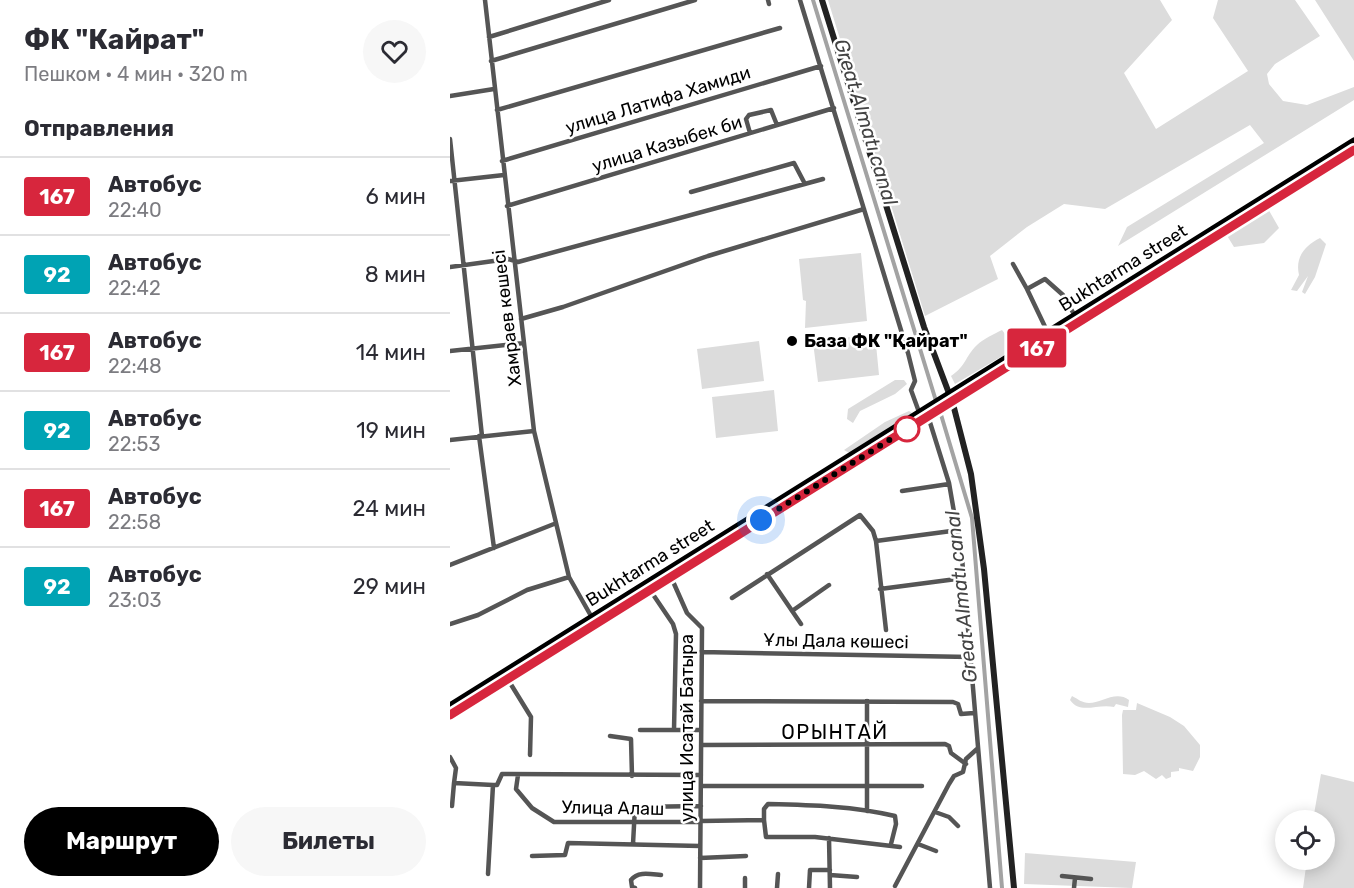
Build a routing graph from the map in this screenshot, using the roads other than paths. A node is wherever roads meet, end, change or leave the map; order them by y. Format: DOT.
graph roads {
  1 [pos="485,0"];
  2 [pos="609,0"];
  3 [pos="695,0"];
  4 [pos="800,0"];
  5 [pos="822,0"];
  6 [pos="780,28"];
  7 [pos="489,37"];
  8 [pos="491,61"];
  9 [pos="821,66"];
  10 [pos="494,89"];
  11 [pos="450,96"];
  12 [pos="834,108"];
  13 [pos="497,110"];
  14 [pos="777,125"];
  15 [pos="750,133"];
  16 [pos="450,139"];
  17 [pos="1354,141"];
  18 [pos="1354,150"];
  19 [pos="502,161"];
  20 [pos="504,175"];
  21 [pos="823,179"];
  22 [pos="452,181"];
  23 [pos="805,184"];
  24 [pos="691,192"];
  25 [pos="507,206"];
  26 [pos="864,209"];
  27 [pos="513,260"];
  28 [pos="1013,264"];
  29 [pos="463,265"];
  30 [pos="450,267"];
  31 [pos="1027,289"];
  32 [pos="1105,301"];
  33 [pos="1075,316"];
  34 [pos="521,319"];
  35 [pos="1048,333"];
  36 [pos="524,344"];
  37 [pos="473,349"];
  38 [pos="450,351"];
  39 [pos="1024,352"];
  40 [pos="948,397"];
  41 [pos="919,411"];
  42 [pos="929,415"];
  43 [pos="534,431"];
  44 [pos="481,436"];
  45 [pos="450,440"];
  46 [pos="949,484"];
  47 [pos="902,491"];
  48 [pos="554,524"];
  49 [pos="958,530"];
  50 [pos="876,541"];
  51 [pos="494,548"];
  52 [pos="696,557"];
  53 [pos="450,566"];
  54 [pos="767,574"];
  55 [pos="569,577"];
  56 [pos="671,577"];
  57 [pos="964,578"];
  58 [pos="829,585"];
  59 [pos="648,587"];
  60 [pos="880,590"];
  61 [pos="732,598"];
  62 [pos="792,611"];
  63 [pos="594,620"];
  64 [pos="450,624"];
  65 [pos="801,624"];
  66 [pos="886,630"];
  67 [pos="701,652"];
  68 [pos="970,657"];
  69 [pos="507,678"];
  70 [pos="701,701"];
  71 [pos="867,701"];
  72 [pos="450,706"];
  73 [pos="974,713"];
  74 [pos="450,715"];
  75 [pos="640,730"];
  76 [pos="674,730"];
  77 [pos="701,730"];
  78 [pos="610,736"];
  79 [pos="866,743"];
  80 [pos="702,745"];
  81 [pos="977,749"];
  82 [pos="530,755"];
  83 [pos="450,757"];
  84 [pos="966,764"];
  85 [pos="456,768"];
  86 [pos="450,770"];
  87 [pos="494,772"];
  88 [pos="502,774"];
  89 [pos="518,775"];
  90 [pos="701,775"];
  91 [pos="632,776"];
  92 [pos="454,783"];
  93 [pos="493,785"];
  94 [pos="701,786"];
  95 [pos="867,786"];
  96 [pos="922,786"];
  97 [pos="452,806"];
  98 [pos="701,806"];
  99 [pos="867,811"];
  100 [pos="935,812"];
  101 [pos="764,820"];
  102 [pos="701,821"];
  103 [pos="633,823"];
  104 [pos="958,826"];
  105 [pos="829,838"];
  106 [pos="633,844"];
  107 [pos="891,844"];
  108 [pos="918,844"];
  109 [pos="700,846"];
  110 [pos="900,847"];
  111 [pos="936,851"];
  112 [pos="532,855"];
  113 [pos="746,856"];
  114 [pos="700,858"];
  115 [pos="830,872"];
  116 [pos="488,874"];
  117 [pos="777,874"];
  118 [pos="661,875"];
  119 [pos="1062,876"];
  120 [pos="857,877"];
  121 [pos="745,878"];
  122 [pos="1075,878"];
  123 [pos="1091,879"];
  124 [pos="895,886"];
  125 [pos="635,888"];
  126 [pos="700,888"];
  127 [pos="745,888"];
  128 [pos="777,888"];
  129 [pos="809,888"];
  130 [pos="830,888"];
  131 [pos="990,888"];
  132 [pos="1014,888"];
  133 [pos="1074,888"];
  1 -- 7 [label="street, Хамраев көшесі"];
  2 -- 7 [label="street"];
  3 -- 8 [label="street"];
  4 -- 9 [label="street"];
  5 -- 40 [label="main road"];
  6 -- 13 [label="street"];
  7 -- 8 [label="street, Хамраев көшесі"];
  8 -- 10 [label="street, Хамраев көшесі"];
  9 -- 12 [label="street"];
  9 -- 19 [label="street, улица Латифа Хамиди"];
  10 -- 11 [label="street"];
  10 -- 13 [label="street, Хамраев көшесі"];
  12 -- 14 [label="street, улица Казыбек би"];
  12 -- 26 [label="street"];
  13 -- 19 [label="street, Хамраев көшесі"];
  14 -- 15 [label="street, улица Казыбек би"];
  14 -- 15 [label="street"];
  15 -- 25 [label="street, улица Казыбек би"];
  16 -- 22 [label="street"];
  17 -- 32 [label="main road, Bukhtarma street"];
  18 -- 32 [label="main road, Bukhtarma street"];
  19 -- 20 [label="street, Хамраев көшесі"];
  20 -- 22 [label="street"];
  20 -- 25 [label="street, Хамраев көшесі"];
  21 -- 23 [label="street"];
  22 -- 29 [label="street"];
  23 -- 24 [label="street"];
  23 -- 27 [label="street"];
  25 -- 27 [label="street, Хамраев көшесі"];
  26 -- 34 [label="street"];
  26 -- 41 [label="street"];
  27 -- 29 [label="street"];
  27 -- 34 [label="street, Хамраев көшесі"];
  28 -- 31 [label="street"];
  29 -- 30 [label="street"];
  29 -- 37 [label="street"];
  31 -- 33 [label="street"];
  31 -- 35 [label="street"];
  32 -- 33 [label="main road, Bukhtarma street"];
  32 -- 39 [label="main road, Bukhtarma street"];
  33 -- 35 [label="main road, Bukhtarma street"];
  34 -- 36 [label="street, Хамраев көшесі"];
  35 -- 39 [label="main road, Bukhtarma street"];
  36 -- 37 [label="street"];
  36 -- 43 [label="street, Хамраев көшесі"];
  37 -- 38 [label="street"];
  37 -- 44 [label="street"];
  39 -- 40 [label="main road, Bukhtarma street"];
  40 -- 41 [label="main road, Bukhtarma street"];
  40 -- 42 [label="main road, Bukhtarma street"];
  40 -- 132 [label="main road"];
  41 -- 52 [label="main road, Bukhtarma street"];
  42 -- 46 [label="street"];
  42 -- 52 [label="main road, Bukhtarma street"];
  43 -- 44 [label="street"];
  43 -- 48 [label="street, Хамраев көшесі"];
  44 -- 45 [label="street"];
  44 -- 51 [label="street"];
  46 -- 47 [label="street"];
  46 -- 49 [label="street"];
  48 -- 51 [label="street"];
  48 -- 55 [label="street, Хамраев көшесі"];
  49 -- 50 [label="street"];
  49 -- 57 [label="street"];
  50 -- 54 [label="street"];
  50 -- 60 [label="street"];
  51 -- 53 [label="street"];
  52 -- 56 [label="main road, Bukhtarma street"];
  52 -- 59 [label="main road, Bukhtarma street"];
  54 -- 61 [label="street"];
  54 -- 62 [label="street"];
  55 -- 63 [label="street, Хамраев көшесі"];
  55 -- 64 [label="street"];
  56 -- 59 [label="main road, Bukhtarma street"];
  56 -- 67 [label="street, улица Исатай Батыра"];
  57 -- 60 [label="street"];
  57 -- 68 [label="street"];
  58 -- 62 [label="street"];
  59 -- 63 [label="main road, Bukhtarma street"];
  59 -- 76 [label="street"];
  60 -- 66 [label="street"];
  62 -- 65 [label="street"];
  63 -- 69 [label="main road, Bukhtarma street"];
  63 -- 72 [label="main road, Bukhtarma street"];
  67 -- 68 [label="street, Ұлы Дала көшесі"];
  67 -- 70 [label="street, улица Исатай Батыра"];
  68 -- 73 [label="street"];
  69 -- 74 [label="main road, Bukhtarma street"];
  69 -- 82 [label="street"];
  70 -- 71 [label="street"];
  70 -- 77 [label="street, улица Исатай Батыра"];
  71 -- 73 [label="street"];
  71 -- 79 [label="street"];
  73 -- 81 [label="street"];
  75 -- 76 [label="street"];
  76 -- 77 [label="street"];
  77 -- 80 [label="street, улица Исатай Батыра"];
  78 -- 91 [label="street"];
  79 -- 80 [label="street"];
  79 -- 84 [label="street"];
  79 -- 95 [label="street"];
  80 -- 90 [label="street, улица Исатай Батыра"];
  81 -- 84 [label="street"];
  81 -- 131 [label="street"];
  83 -- 85 [label="street"];
  84 -- 100 [label="street"];
  85 -- 86 [label="street"];
  85 -- 92 [label="street"];
  87 -- 88 [label="street"];
  88 -- 89 [label="street"];
  88 -- 93 [label="street"];
  89 -- 91 [label="street"];
  89 -- 103 [label="street, Улица Алаш"];
  90 -- 91 [label="street"];
  90 -- 94 [label="street, улица Исатай Батыра"];
  92 -- 93 [label="street"];
  92 -- 97 [label="street"];
  93 -- 116 [label="street"];
  94 -- 95 [label="street"];
  94 -- 98 [label="street, улица Исатай Батыра"];
  95 -- 96 [label="street"];
  95 -- 99 [label="street"];
  98 -- 102 [label="street, улица Исатай Батыра"];
  98 -- 103 [label="street"];
  99 -- 101 [label="street"];
  99 -- 107 [label="street"];
  100 -- 104 [label="street"];
  100 -- 108 [label="street"];
  101 -- 102 [label="street, Улица Алаш"];
  101 -- 105 [label="street"];
  102 -- 103 [label="street, Улица Алаш"];
  102 -- 109 [label="street, улица Исатай Батыра"];
  103 -- 106 [label="street"];
  105 -- 107 [label="street"];
  105 -- 115 [label="street"];
  106 -- 109 [label="street"];
  106 -- 112 [label="street"];
  107 -- 110 [label="street"];
  108 -- 111 [label="street"];
  108 -- 124 [label="street"];
  109 -- 114 [label="street, улица Исатай Батыра"];
  113 -- 114 [label="street"];
  114 -- 126 [label="street, улица Исатай Батыра"];
  115 -- 120 [label="street"];
  115 -- 129 [label="street"];
  115 -- 130 [label="street"];
  117 -- 128 [label="street"];
  118 -- 125 [label="street"];
  119 -- 122 [label="street"];
  121 -- 127 [label="street"];
  122 -- 123 [label="street"];
  122 -- 133 [label="street"];
}
